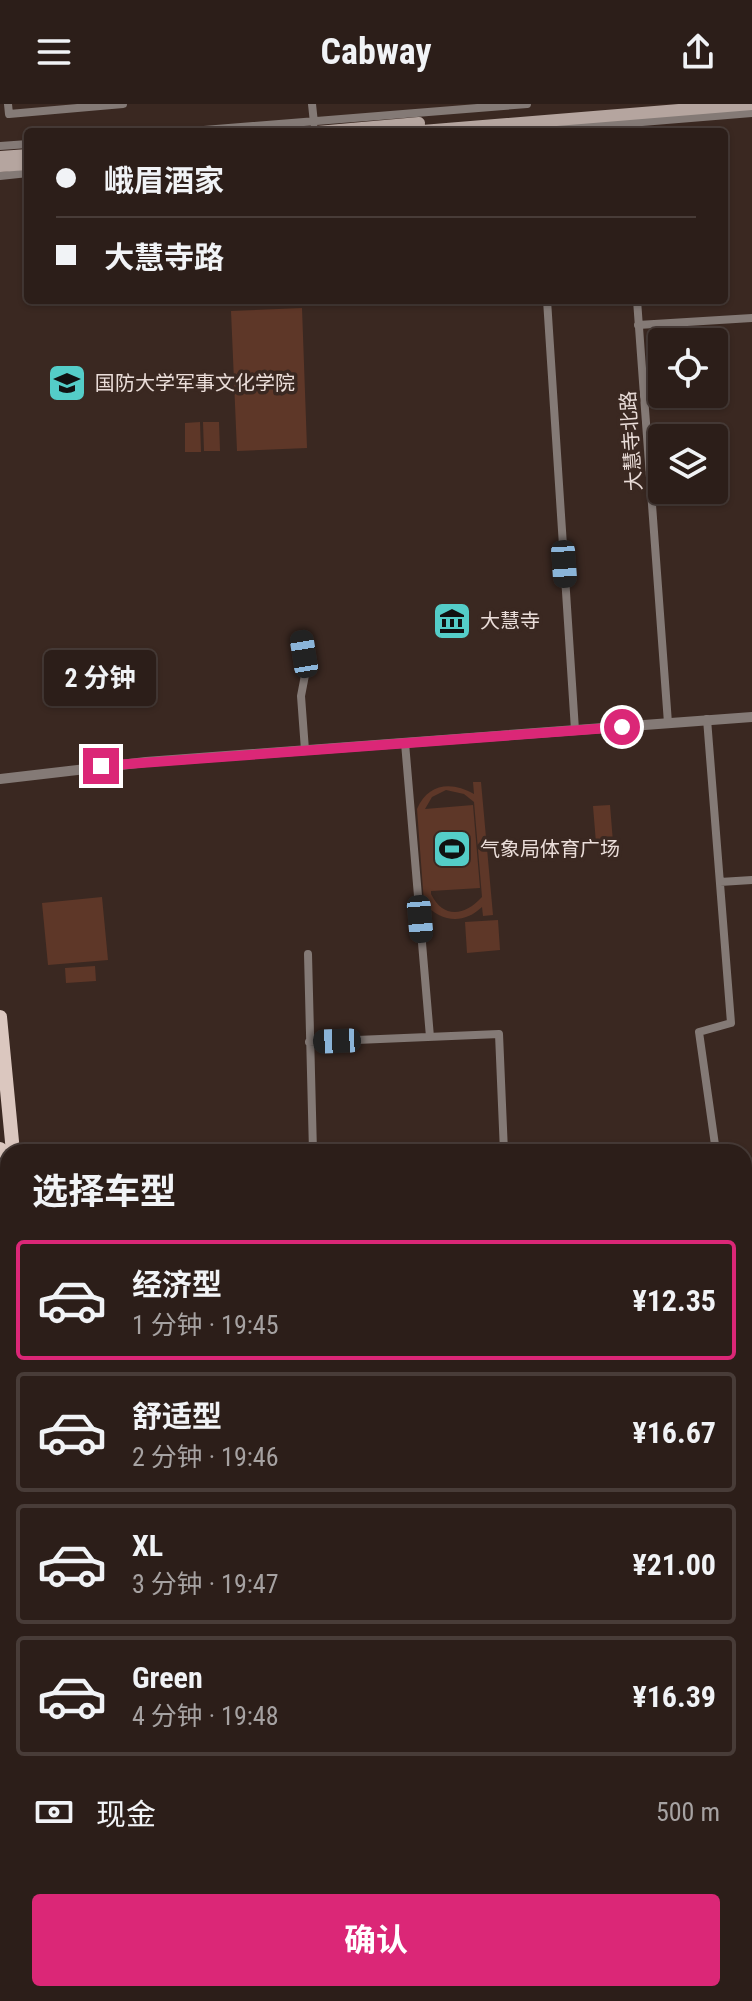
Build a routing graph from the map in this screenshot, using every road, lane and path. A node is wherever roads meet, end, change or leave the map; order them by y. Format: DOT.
graph roads {
  1 [pos="8,104"];
  2 [pos="123,104"];
  3 [pos="312,104"];
  4 [pos="527,104"];
  5 [pos="657,104"];
  6 [pos="752,104"];
  7 [pos="752,113"];
  8 [pos="315,128"];
  9 [pos="459,128"];
  10 [pos="628,128"];
  11 [pos="24,144"];
  12 [pos="0,146"];
  13 [pos="24,155"];
  14 [pos="0,157"];
  15 [pos="24,164"];
  16 [pos="0,166"];
  17 [pos="24,173"];
  18 [pos="0,176"];
  19 [pos="547,304"];
  20 [pos="637,304"];
  21 [pos="752,318"];
  22 [pos="638,325"];
  23 [pos="301,637"];
  24 [pos="752,717"];
  25 [pos="707,719"];
  26 [pos="668,723"];
  27 [pos="575,730"];
  28 [pos="405,743"];
  29 [pos="305,750"];
  30 [pos="0,779"];
  31 [pos="752,880"];
  32 [pos="720,882"];
  33 [pos="308,954"];
  34 [pos="0,1017"];
  35 [pos="430,1037"];
  36 [pos="309,1042"];
  37 [pos="12,1144"];
  38 [pos="313,1144"];
  39 [pos="504,1144"];
  40 [pos="715,1144"];
  1 -- 2 [label="street"];
  3 -- 8 [label="street"];
  4 -- 8 [label="street"];
  5 -- 8 [label="main road"];
  6 -- 9 [label="main road"];
  7 -- 10 [label="street"];
  11 -- 12 [label="street"];
  13 -- 14 [label="main road"];
  15 -- 16 [label="main road"];
  17 -- 18 [label="street"];
  19 -- 27 [label="street"];
  20 -- 22 [label="street, 大慧寺北路"];
  21 -- 22 [label="street"];
  22 -- 26 [label="street, 大慧寺北路"];
  23 -- 29 [label="street"];
  24 -- 25 [label="street"];
  25 -- 26 [label="street"];
  25 -- 32 [label="street"];
  26 -- 27 [label="street"];
  27 -- 28 [label="street"];
  28 -- 29 [label="street"];
  28 -- 35 [label="street"];
  29 -- 30 [label="street"];
  31 -- 32 [label="street"];
  32 -- 40 [label="street"];
  33 -- 36 [label="street"];
  34 -- 37 [label="main road"];
  35 -- 36 [label="street"];
  35 -- 39 [label="street"];
  36 -- 38 [label="street"];
}
